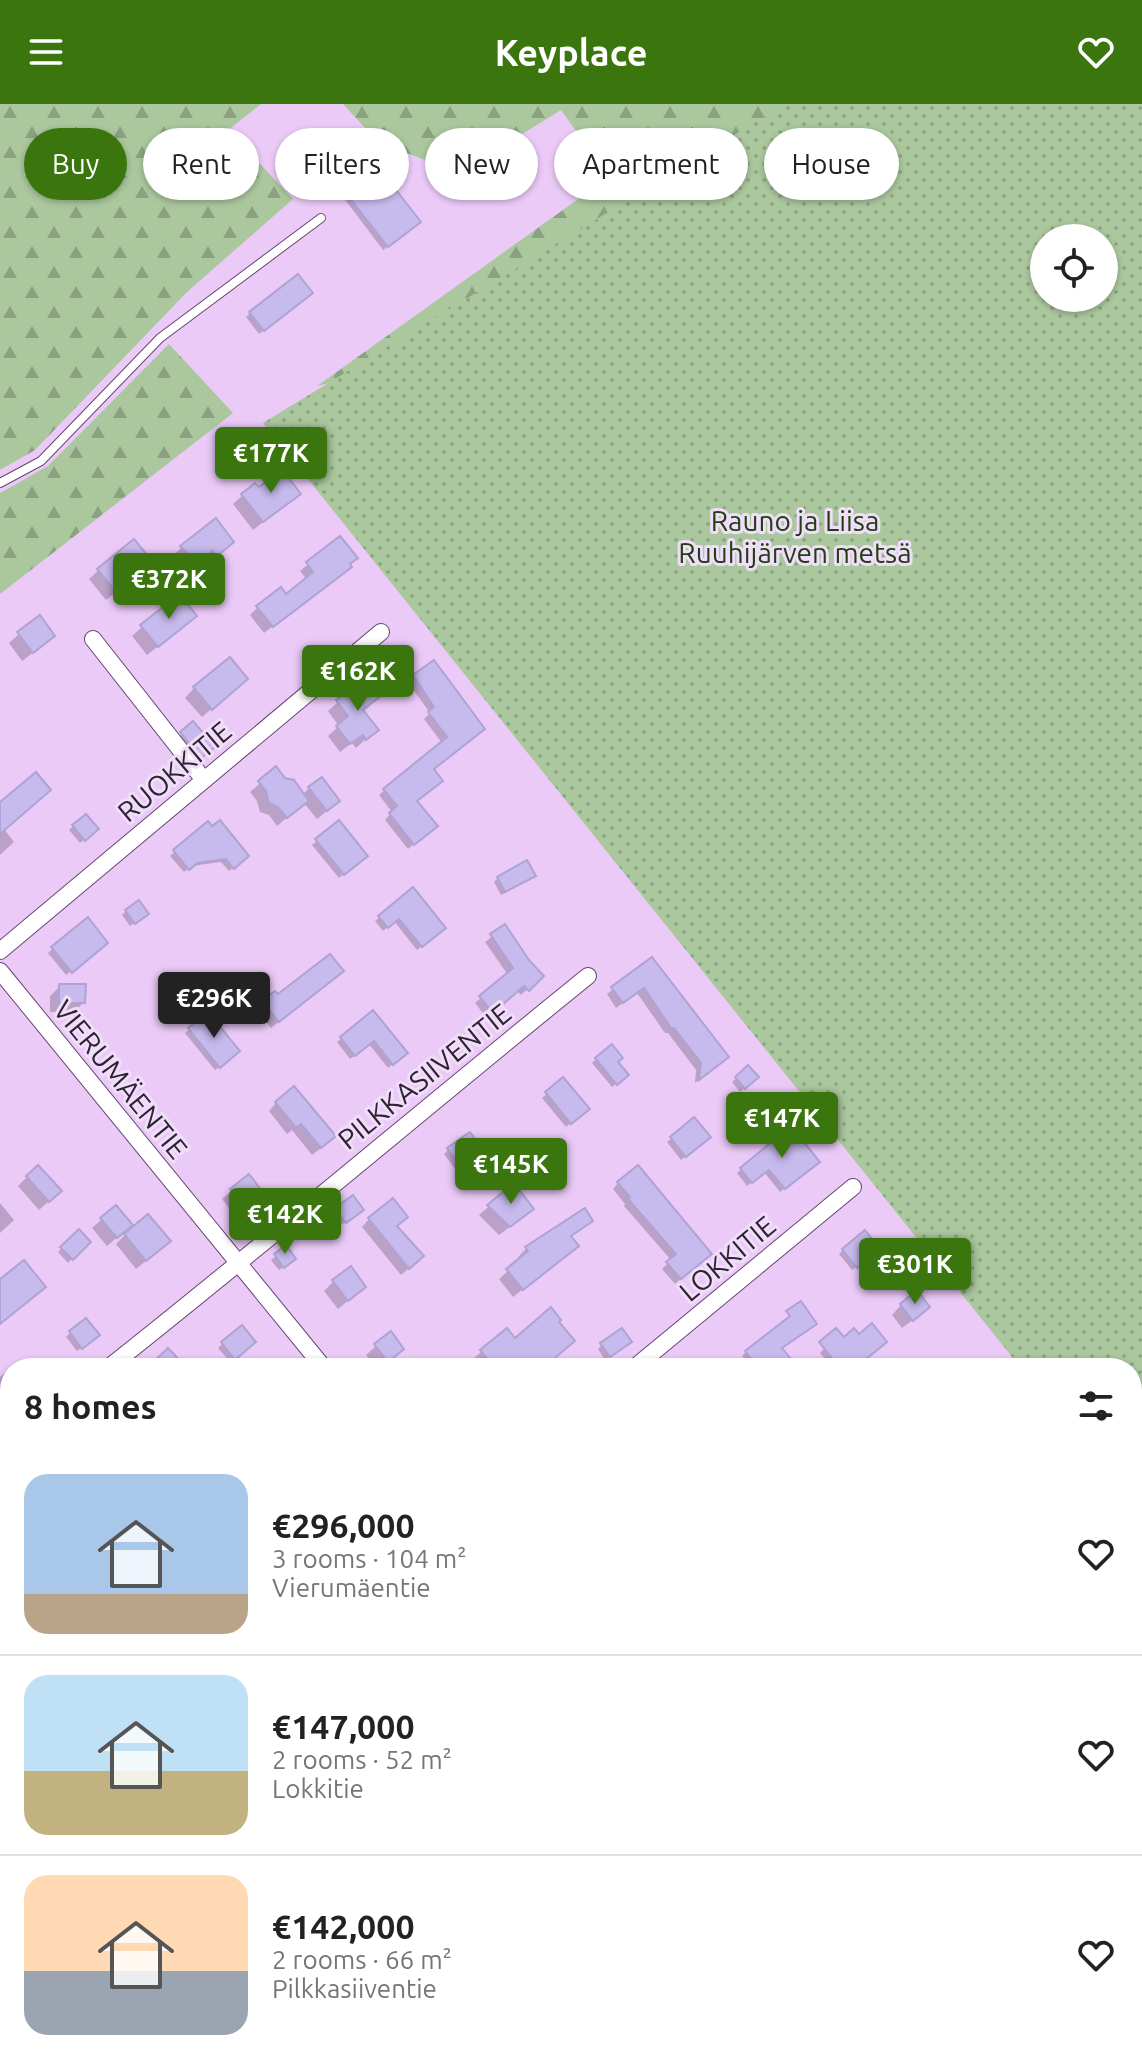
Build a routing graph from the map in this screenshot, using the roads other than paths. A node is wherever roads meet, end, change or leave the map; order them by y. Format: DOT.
graph roads {
  1 [pos="321,218"];
  2 [pos="0,483"];
  3 [pos="381,632"];
  4 [pos="93,639"];
  5 [pos="204,780"];
  6 [pos="0,951"];
  7 [pos="0,971"];
  8 [pos="588,976"];
  9 [pos="853,1187"];
  10 [pos="239,1264"];
  11 [pos="121,1358"];
  12 [pos="316,1358"];
  13 [pos="646,1358"];
  1 -- 2 [label="lane"];
  3 -- 5 [label="street, RUOKKITIE"];
  4 -- 5 [label="street"];
  5 -- 6 [label="street, RUOKKITIE"];
  7 -- 10 [label="street, VIERUMÄENTIE"];
  8 -- 10 [label="street, PILKKASIIVENTIE"];
  9 -- 13 [label="street, LOKKITIE"];
  10 -- 11 [label="street, PILKKASIIVENTIE"];
  10 -- 12 [label="street, VIERUMÄENTIE"];
}
